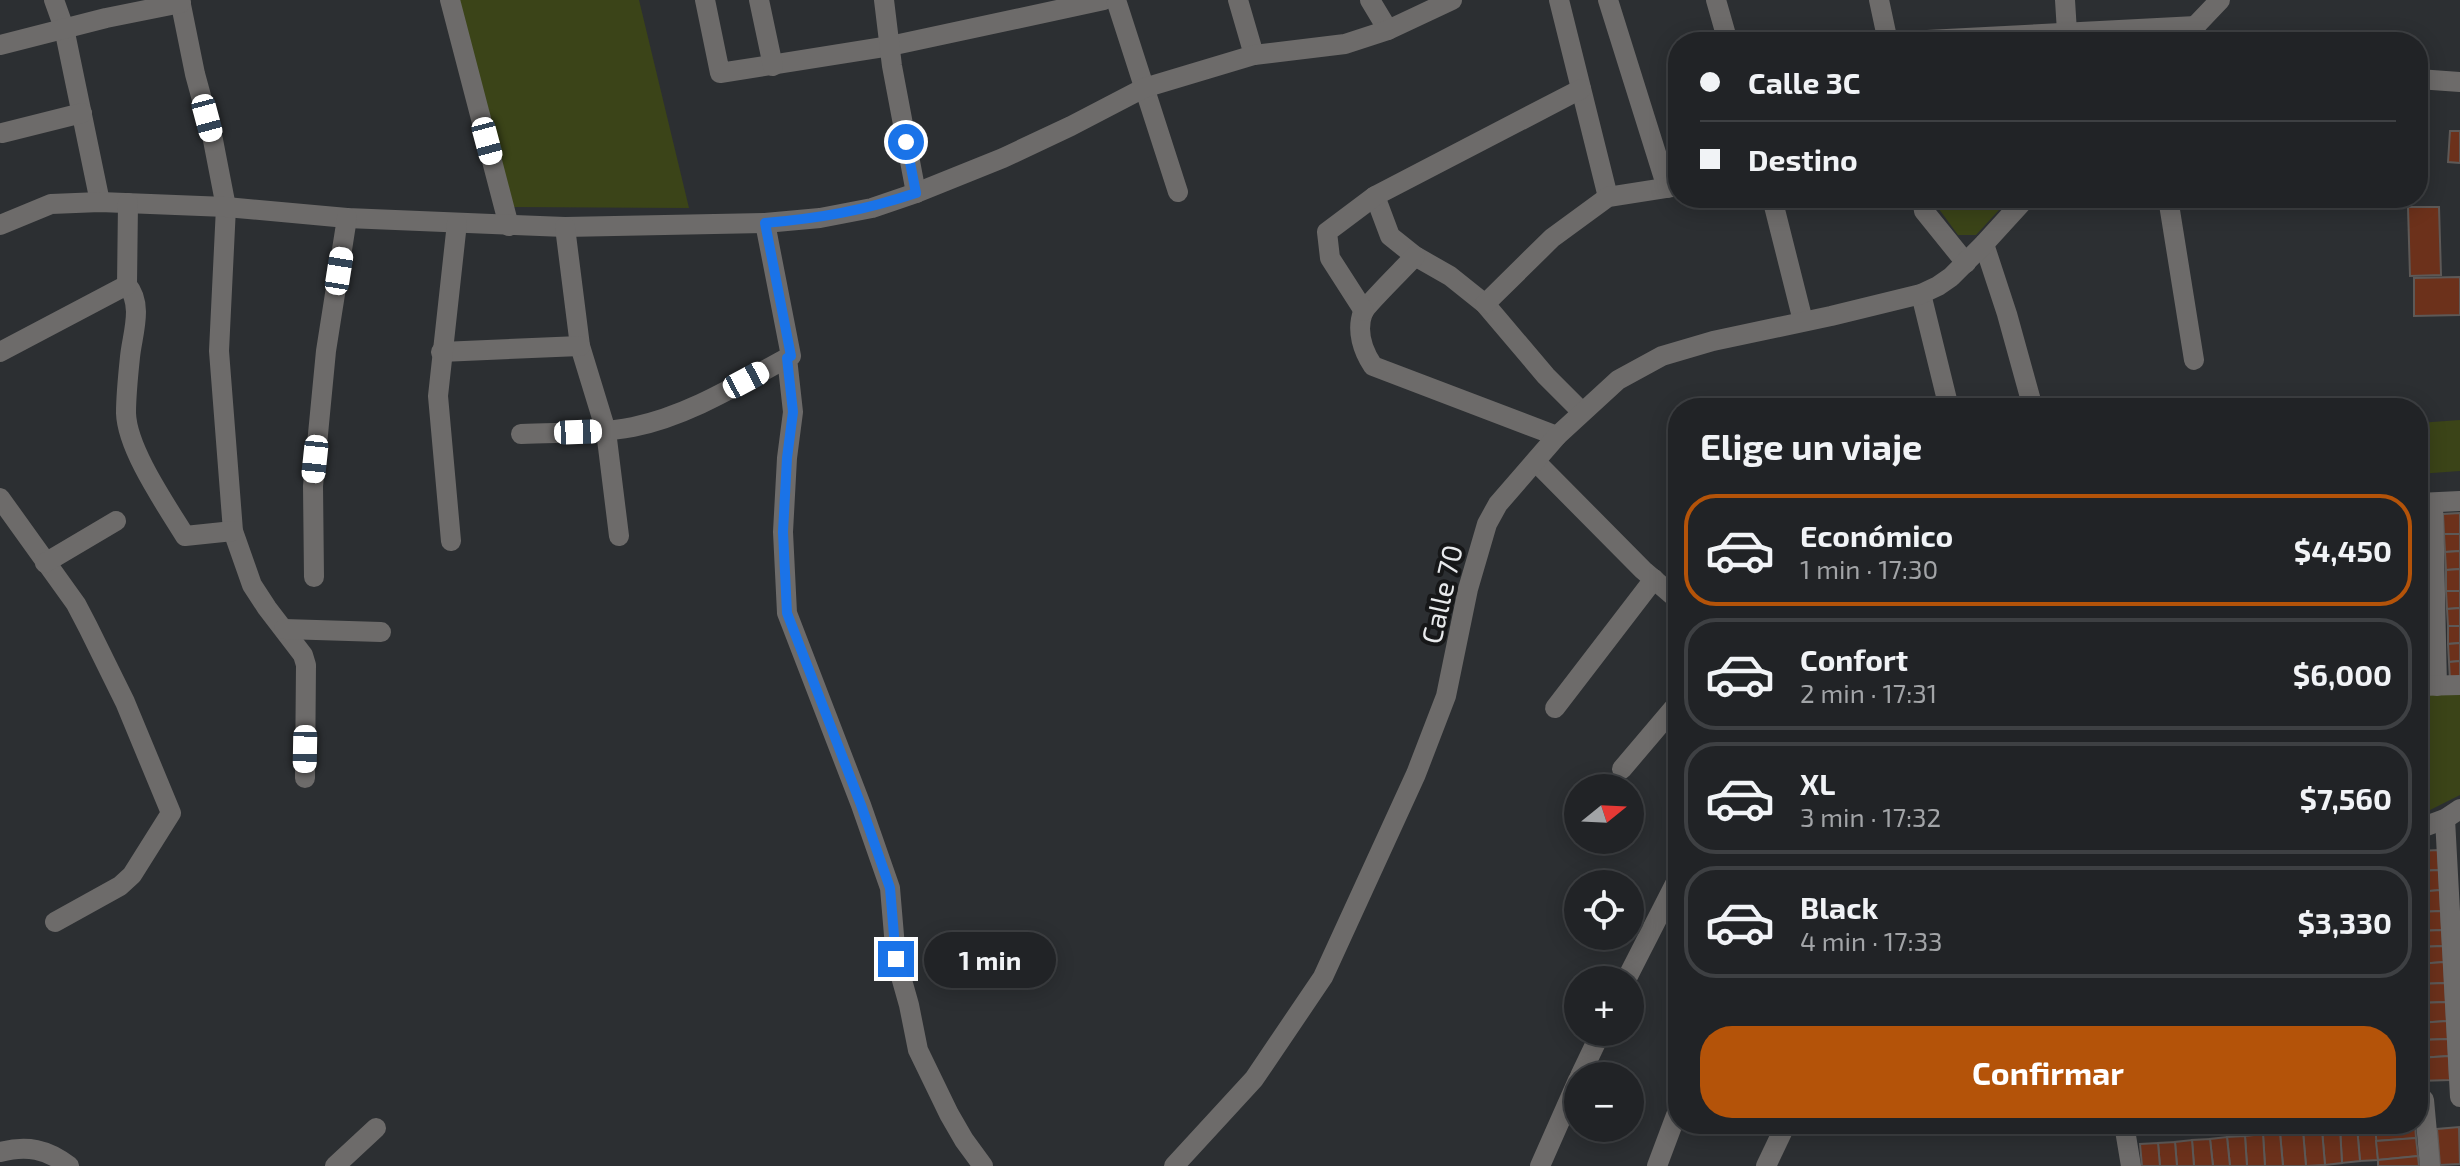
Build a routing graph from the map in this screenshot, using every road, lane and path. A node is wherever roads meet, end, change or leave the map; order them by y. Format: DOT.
graph roads {
  1 [pos="54,0"];
  2 [pos="450,0"];
  3 [pos="705,0"];
  4 [pos="759,0"];
  5 [pos="884,0"];
  6 [pos="1104,0"];
  7 [pos="1116,0"];
  8 [pos="1238,0"];
  9 [pos="1370,0"];
  10 [pos="1452,0"];
  11 [pos="1559,0"];
  12 [pos="1608,0"];
  13 [pos="1716,0"];
  14 [pos="1879,0"];
  15 [pos="2065,0"];
  16 [pos="2220,0"];
  17 [pos="181,2"];
  18 [pos="64,28"];
  19 [pos="1388,30"];
  20 [pos="1725,32"];
  21 [pos="1886,32"];
  22 [pos="2067,32"];
  23 [pos="2195,32"];
  24 [pos="0,45"];
  25 [pos="890,46"];
  26 [pos="1254,55"];
  27 [pos="773,66"];
  28 [pos="2428,79"];
  29 [pos="2460,81"];
  30 [pos="1144,88"];
  31 [pos="1581,89"];
  32 [pos="82,113"];
  33 [pos="2,133"];
  34 [pos="1668,175"];
  35 [pos="1668,188"];
  36 [pos="1178,192"];
  37 [pos="916,193"];
  38 [pos="1375,196"];
  39 [pos="1608,197"];
  40 [pos="100,202"];
  41 [pos="128,203"];
  42 [pos="226,207"];
  43 [pos="1775,208"];
  44 [pos="1924,208"];
  45 [pos="2017,208"];
  46 [pos="2170,208"];
  47 [pos="347,218"];
  48 [pos="457,223"];
  49 [pos="765,223"];
  50 [pos="0,225"];
  51 [pos="509,226"];
  52 [pos="565,227"];
  53 [pos="1984,244"];
  54 [pos="1415,256"];
  55 [pos="1966,263"];
  56 [pos="127,285"];
  57 [pos="1921,294"];
  58 [pos="1485,304"];
  59 [pos="1364,311"];
  60 [pos="1803,321"];
  61 [pos="580,346"];
  62 [pos="0,352"];
  63 [pos="441,352"];
  64 [pos="787,358"];
  65 [pos="2194,360"];
  66 [pos="1947,398"];
  67 [pos="2030,398"];
  68 [pos="1581,411"];
  69 [pos="606,431"];
  70 [pos="521,434"];
  71 [pos="1557,436"];
  72 [pos="1536,462"];
  73 [pos="0,498"];
  74 [pos="2460,501"];
  75 [pos="2428,503"];
  76 [pos="116,521"];
  77 [pos="233,531"];
  78 [pos="619,536"];
  79 [pos="451,541"];
  80 [pos="45,563"];
  81 [pos="314,577"];
  82 [pos="1654,579"];
  83 [pos="1668,591"];
  84 [pos="284,629"];
  85 [pos="381,632"];
  86 [pos="2460,685"];
  87 [pos="2428,686"];
  88 [pos="1555,708"];
  89 [pos="1668,715"];
  90 [pos="1622,769"];
  91 [pos="305,778"];
  92 [pos="2452,814"];
  93 [pos="2428,825"];
  94 [pos="1668,898"];
  95 [pos="55,922"];
  96 [pos="1633,966"];
  97 [pos="2460,1097"];
  98 [pos="2428,1099"];
  99 [pos="1564,1112"];
  100 [pos="376,1128"];
  101 [pos="1669,1134"];
  102 [pos="1781,1134"];
  103 [pos="2129,1134"];
  104 [pos="2426,1134"];
  105 [pos="0,1152"];
  106 [pos="69,1166"];
  107 [pos="335,1166"];
  108 [pos="983,1166"];
  109 [pos="1174,1166"];
  110 [pos="1540,1166"];
  111 [pos="1657,1166"];
  112 [pos="1766,1166"];
  113 [pos="2131,1166"];
  114 [pos="2430,1166"];
  1 -- 18 [label="street"];
  2 -- 51 [label="street"];
  3 -- 27 [label="street"];
  4 -- 27 [label="street"];
  5 -- 25 [label="street"];
  6 -- 25 [label="street"];
  7 -- 30 [label="street"];
  8 -- 26 [label="street"];
  9 -- 19 [label="street"];
  10 -- 19 [label="street"];
  11 -- 31 [label="street"];
  12 -- 34 [label="street"];
  13 -- 20 [label="street"];
  14 -- 21 [label="street"];
  15 -- 22 [label="street"];
  16 -- 23 [label="street"];
  17 -- 18 [label="street"];
  17 -- 42 [label="street"];
  18 -- 24 [label="street"];
  18 -- 32 [label="street"];
  19 -- 26 [label="street"];
  25 -- 27 [label="street"];
  25 -- 37 [label="street"];
  26 -- 30 [label="street"];
  28 -- 29 [label="street"];
  30 -- 36 [label="street"];
  30 -- 37 [label="street"];
  31 -- 38 [label="street"];
  31 -- 39 [label="street"];
  32 -- 33 [label="street"];
  32 -- 40 [label="street"];
  35 -- 39 [label="street"];
  37 -- 49 [label="street"];
  38 -- 54 [label="street"];
  38 -- 59 [label="street"];
  39 -- 58 [label="street"];
  40 -- 41 [label="street"];
  40 -- 50 [label="street"];
  41 -- 42 [label="street"];
  41 -- 56 [label="street"];
  42 -- 47 [label="street"];
  42 -- 77 [label="street"];
  43 -- 60 [label="street"];
  44 -- 55 [label="street"];
  45 -- 53 [label="street, Calle 70"];
  46 -- 65 [label="street"];
  47 -- 48 [label="street"];
  47 -- 81 [label="street"];
  48 -- 51 [label="street"];
  48 -- 63 [label="street"];
  49 -- 52 [label="street"];
  49 -- 64 [label="street"];
  51 -- 52 [label="street"];
  52 -- 61 [label="street"];
  53 -- 55 [label="street, Calle 70"];
  53 -- 67 [label="street"];
  54 -- 58 [label="street"];
  54 -- 59 [label="street"];
  55 -- 57 [label="street, Calle 70"];
  56 -- 62 [label="street"];
  56 -- 77 [label="street"];
  57 -- 60 [label="street, Calle 70"];
  57 -- 66 [label="street"];
  58 -- 68 [label="street"];
  59 -- 71 [label="street"];
  60 -- 68 [label="street, Calle 70"];
  61 -- 63 [label="street"];
  61 -- 69 [label="street"];
  63 -- 79 [label="street"];
  64 -- 69 [label="street"];
  64 -- 108 [label="street"];
  68 -- 71 [label="street, Calle 70"];
  69 -- 70 [label="street"];
  69 -- 78 [label="street"];
  71 -- 72 [label="street, Calle 70"];
  72 -- 82 [label="street"];
  72 -- 109 [label="street, Calle 70"];
  73 -- 80 [label="street"];
  74 -- 75 [label="street"];
  76 -- 80 [label="street"];
  77 -- 84 [label="street"];
  80 -- 95 [label="street"];
  82 -- 83 [label="street"];
  82 -- 88 [label="street"];
  84 -- 85 [label="street"];
  84 -- 91 [label="street"];
  86 -- 87 [label="street"];
  89 -- 90 [label="street"];
  92 -- 93 [label="street"];
  92 -- 97 [label="street"];
  94 -- 96 [label="street"];
  97 -- 98 [label="street"];
  99 -- 110 [label="street"];
  100 -- 107 [label="street"];
  101 -- 111 [label="street"];
  102 -- 112 [label="street"];
  103 -- 113 [label="street"];
  104 -- 114 [label="street"];
  105 -- 106 [label="street"];
}
